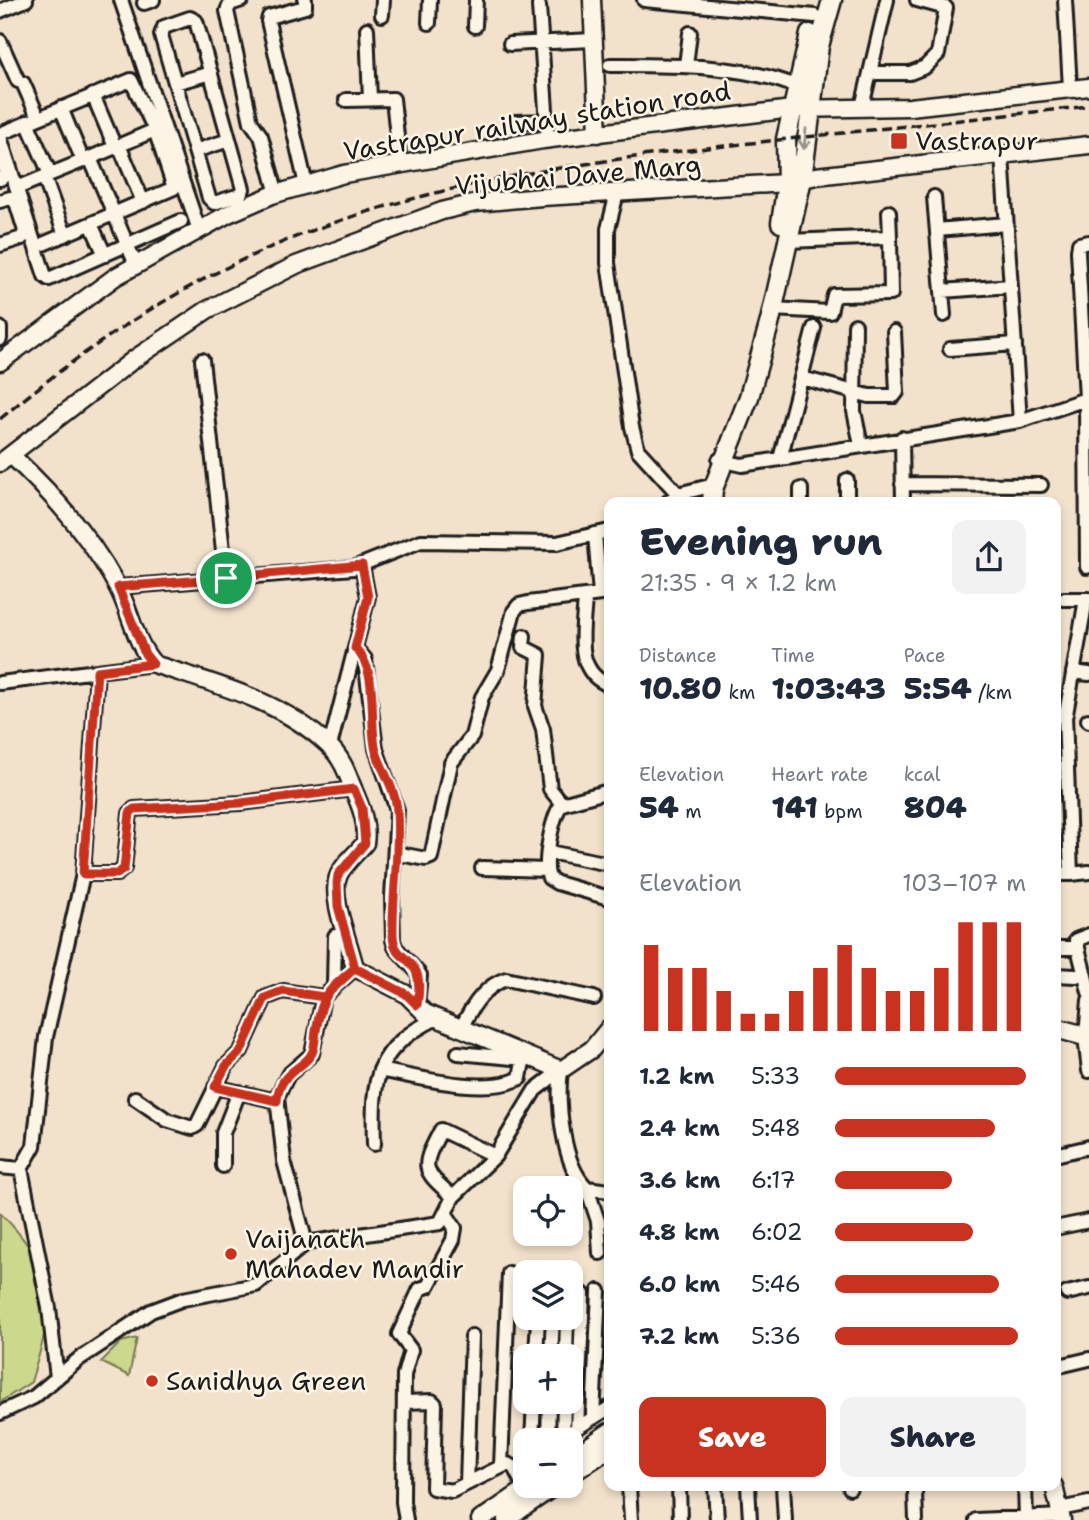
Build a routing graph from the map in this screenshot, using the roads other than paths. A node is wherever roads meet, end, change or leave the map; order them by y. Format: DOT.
graph roads {
  1 [pos="26,0"];
  2 [pos="121,0"];
  3 [pos="242,0"];
  4 [pos="305,0"];
  5 [pos="383,0"];
  6 [pos="430,0"];
  7 [pos="476,0"];
  8 [pos="592,0"];
  9 [pos="644,0"];
  10 [pos="832,0"];
  11 [pos="887,0"];
  12 [pos="917,0"];
  13 [pos="1065,0"];
  14 [pos="692,2"];
  15 [pos="539,6"];
  16 [pos="817,8"];
  17 [pos="0,11"];
  18 [pos="382,15"];
  19 [pos="429,23"];
  20 [pos="475,26"];
  21 [pos="367,29"];
  22 [pos="690,33"];
  23 [pos="593,40"];
  24 [pos="541,43"];
  25 [pos="510,44"];
  26 [pos="1,47"];
  27 [pos="146,65"];
  28 [pos="610,65"];
  29 [pos="686,65"];
  30 [pos="870,72"];
  31 [pos="211,74"];
  32 [pos="175,83"];
  33 [pos="797,87"];
  34 [pos="1089,87"];
  35 [pos="1070,89"];
  36 [pos="93,95"];
  37 [pos="370,99"];
  38 [pos="346,100"];
  39 [pos="862,107"];
  40 [pos="61,108"];
  41 [pos="182,108"];
  42 [pos="801,108"];
  43 [pos="35,110"];
  44 [pos="547,121"];
  45 [pos="27,122"];
  46 [pos="515,122"];
  47 [pos="161,123"];
  48 [pos="0,124"];
  49 [pos="598,134"];
  50 [pos="229,140"];
  51 [pos="548,140"];
  52 [pos="1089,145"];
  53 [pos="117,146"];
  54 [pos="195,150"];
  55 [pos="0,152"];
  56 [pos="1002,155"];
  57 [pos="86,159"];
  58 [pos="400,164"];
  59 [pos="47,176"];
  60 [pos="0,178"];
  61 [pos="795,181"];
  62 [pos="306,185"];
  63 [pos="17,188"];
  64 [pos="617,193"];
  65 [pos="276,194"];
  66 [pos="934,197"];
  67 [pos="0,201"];
  68 [pos="143,202"];
  69 [pos="889,212"];
  70 [pos="114,214"];
  71 [pos="181,220"];
  72 [pos="91,224"];
  73 [pos="1006,224"];
  74 [pos="199,230"];
  75 [pos="937,230"];
  76 [pos="65,235"];
  77 [pos="890,237"];
  78 [pos="787,241"];
  79 [pos="1089,242"];
  80 [pos="0,245"];
  81 [pos="127,245"];
  82 [pos="36,247"];
  83 [pos="105,255"];
  84 [pos="136,265"];
  85 [pos="1011,286"];
  86 [pos="942,290"];
  87 [pos="772,309"];
  88 [pos="944,315"];
  89 [pos="855,325"];
  90 [pos="1085,325"];
  91 [pos="0,328"];
  92 [pos="814,328"];
  93 [pos="894,332"];
  94 [pos="0,339"];
  95 [pos="1015,344"];
  96 [pos="950,349"];
  97 [pos="202,360"];
  98 [pos="0,362"];
  99 [pos="802,378"];
  100 [pos="853,393"];
  101 [pos="1088,398"];
  102 [pos="1020,421"];
  103 [pos="1088,423"];
  104 [pos="902,438"];
  105 [pos="861,445"];
  106 [pos="780,458"];
  107 [pos="5,459"];
  108 [pos="722,462"];
  109 [pos="848,480"];
  110 [pos="902,484"];
  111 [pos="1041,485"];
  112 [pos="672,497"];
  113 [pos="708,497"];
  114 [pos="847,497"];
  115 [pos="903,497"];
  116 [pos="1088,509"];
  117 [pos="604,532"];
  118 [pos="595,534"];
  119 [pos="362,565"];
  120 [pos="1087,567"];
  121 [pos="226,578"];
  122 [pos="118,587"];
  123 [pos="604,593"];
  124 [pos="585,596"];
  125 [pos="1063,599"];
  126 [pos="1087,599"];
  127 [pos="524,636"];
  128 [pos="355,648"];
  129 [pos="153,664"];
  130 [pos="97,671"];
  131 [pos="1073,672"];
  132 [pos="1089,674"];
  133 [pos="604,682"];
  134 [pos="0,683"];
  135 [pos="1061,712"];
  136 [pos="1061,727"];
  137 [pos="330,746"];
  138 [pos="354,789"];
  139 [pos="604,793"];
  140 [pos="562,804"];
  141 [pos="1061,827"];
  142 [pos="1069,827"];
  143 [pos="549,852"];
  144 [pos="395,853"];
  145 [pos="604,863"];
  146 [pos="482,868"];
  147 [pos="547,870"];
  148 [pos="1089,872"];
  149 [pos="83,874"];
  150 [pos="1061,874"];
  151 [pos="1071,874"];
  152 [pos="604,897"];
  153 [pos="1089,934"];
  154 [pos="335,936"];
  155 [pos="1061,948"];
  156 [pos="1071,948"];
  157 [pos="355,968"];
  158 [pos="1061,976"];
  159 [pos="1085,982"];
  160 [pos="334,985"];
  161 [pos="324,997"];
  162 [pos="594,998"];
  163 [pos="1089,1000"];
  164 [pos="417,1005"];
  165 [pos="437,1018"];
  166 [pos="461,1029"];
  167 [pos="1061,1030"];
  168 [pos="604,1034"];
  169 [pos="1061,1038"];
  170 [pos="1087,1040"];
  171 [pos="457,1053"];
  172 [pos="524,1058"];
  173 [pos="380,1070"];
  174 [pos="561,1070"];
  175 [pos="1089,1071"];
  176 [pos="215,1087"];
  177 [pos="239,1092"];
  178 [pos="135,1098"];
  179 [pos="277,1101"];
  180 [pos="374,1144"];
  181 [pos="1089,1147"];
  182 [pos="1061,1154"];
  183 [pos="495,1156"];
  184 [pos="223,1166"];
  185 [pos="0,1167"];
  186 [pos="21,1169"];
  187 [pos="587,1188"];
  188 [pos="604,1190"];
  189 [pos="453,1197"];
  190 [pos="446,1214"];
  191 [pos="1089,1221"];
  192 [pos="1061,1227"];
  193 [pos="306,1243"];
  194 [pos="600,1253"];
  195 [pos="509,1273"];
  196 [pos="1089,1288"];
  197 [pos="599,1291"];
  198 [pos="1067,1293"];
  199 [pos="581,1330"];
  200 [pos="472,1336"];
  201 [pos="1089,1359"];
  202 [pos="1061,1366"];
  203 [pos="57,1378"];
  204 [pos="406,1402"];
  205 [pos="604,1411"];
  206 [pos="1,1412"];
  207 [pos="593,1418"];
  208 [pos="577,1428"];
  209 [pos="604,1444"];
  210 [pos="604,1445"];
  211 [pos="583,1453"];
  212 [pos="583,1463"];
  213 [pos="501,1466"];
  214 [pos="513,1467"];
  215 [pos="467,1483"];
  216 [pos="629,1491"];
  217 [pos="679,1491"];
  218 [pos="715,1491"];
  219 [pos="748,1491"];
  220 [pos="783,1491"];
  221 [pos="1025,1491"];
  222 [pos="1055,1491"];
  223 [pos="915,1492"];
  224 [pos="513,1497"];
  225 [pos="538,1498"];
  226 [pos="1089,1503"];
  227 [pos="1061,1515"];
  228 [pos="1026,1518"];
  229 [pos="999,1519"];
  230 [pos="406,1520"];
  231 [pos="480,1520"];
  232 [pos="506,1520"];
  233 [pos="631,1520"];
  234 [pos="680,1520"];
  235 [pos="717,1520"];
  236 [pos="750,1520"];
  237 [pos="785,1520"];
  238 [pos="916,1520"];
  239 [pos="976,1520"];
  1 -- 17 [label="street"];
  2 -- 27 [label="street"];
  3 -- 65 [label="street"];
  4 -- 62 [label="street"];
  5 -- 18 [label="street"];
  6 -- 19 [label="street"];
  7 -- 20 [label="street"];
  8 -- 23 [label="street"];
  9 -- 14 [label="street"];
  10 -- 42 [label="main road"];
  11 -- 30 [label="street"];
  12 -- 30 [label="street"];
  13 -- 35 [label="street"];
  14 -- 16 [label="street"];
  15 -- 24 [label="street"];
  16 -- 33 [label="main road"];
  21 -- 37 [label="street"];
  22 -- 29 [label="street"];
  23 -- 24 [label="street"];
  23 -- 49 [label="street"];
  24 -- 25 [label="street"];
  24 -- 44 [label="street"];
  26 -- 43 [label="street"];
  27 -- 43 [label="street"];
  27 -- 47 [label="street"];
  28 -- 29 [label="street"];
  29 -- 33 [label="street"];
  30 -- 39 [label="street"];
  31 -- 32 [label="street"];
  31 -- 32 [label="street"];
  31 -- 50 [label="street"];
  32 -- 41 [label="street"];
  33 -- 42 [label="main road"];
  34 -- 35 [label="street, Vastrapur railway station road"];
  35 -- 39 [label="street, Vastrapur railway station road"];
  36 -- 40 [label="street"];
  36 -- 47 [label="street"];
  36 -- 53 [label="street"];
  37 -- 38 [label="street"];
  37 -- 58 [label="street"];
  39 -- 42 [label="street, Vastrapur railway station road"];
  40 -- 45 [label="street"];
  40 -- 57 [label="street"];
  41 -- 47 [label="street"];
  41 -- 54 [label="street"];
  42 -- 49 [label="street, Vastrapur railway station road"];
  42 -- 61 [label="main road"];
  43 -- 48 [label="street"];
  44 -- 46 [label="street"];
  44 -- 51 [label="street"];
  45 -- 59 [label="street"];
  45 -- 63 [label="street"];
  47 -- 53 [label="street"];
  47 -- 68 [label="street"];
  47 -- 74 [label="street"];
  49 -- 51 [label="street, Vastrapur railway station road"];
  50 -- 54 [label="street"];
  50 -- 54 [label="street"];
  51 -- 58 [label="street, Vastrapur railway station road"];
  52 -- 56 [label="street, Vijubhai Dave Marg"];
  53 -- 57 [label="street"];
  53 -- 68 [label="street"];
  55 -- 60 [label="street"];
  56 -- 61 [label="street, Vijubhai Dave Marg"];
  56 -- 73 [label="street"];
  57 -- 59 [label="street"];
  57 -- 70 [label="street"];
  58 -- 62 [label="street, Vastrapur railway station road"];
  59 -- 63 [label="street"];
  59 -- 76 [label="street"];
  61 -- 64 [label="street, Vijubhai Dave Marg"];
  61 -- 78 [label="main road"];
  61 -- 108 [label="main road"];
  62 -- 65 [label="street, Vastrapur railway station road"];
  63 -- 82 [label="street"];
  64 -- 107 [label="street, Vijubhai Dave Marg"];
  64 -- 112 [label="street"];
  65 -- 74 [label="street, Vastrapur railway station road"];
  66 -- 75 [label="street"];
  67 -- 80 [label="street"];
  68 -- 70 [label="street"];
  69 -- 77 [label="street"];
  70 -- 72 [label="street"];
  70 -- 81 [label="street"];
  71 -- 81 [label="street"];
  72 -- 76 [label="street"];
  72 -- 83 [label="street"];
  73 -- 75 [label="street"];
  73 -- 85 [label="street"];
  74 -- 84 [label="street, Vastrapur railway station road"];
  75 -- 86 [label="street"];
  76 -- 82 [label="street"];
  77 -- 78 [label="street"];
  77 -- 87 [label="street"];
  78 -- 87 [label="main road"];
  79 -- 90 [label="street"];
  81 -- 83 [label="street"];
  81 -- 84 [label="street"];
  82 -- 83 [label="street"];
  84 -- 98 [label="street, Vastrapur railway station road"];
  85 -- 86 [label="street"];
  85 -- 95 [label="street"];
  86 -- 88 [label="street"];
  87 -- 108 [label="main road"];
  89 -- 100 [label="street"];
  90 -- 101 [label="street"];
  91 -- 94 [label="street"];
  92 -- 99 [label="street"];
  93 -- 100 [label="street"];
  95 -- 96 [label="street"];
  95 -- 102 [label="street"];
  97 -- 121 [label="street"];
  99 -- 100 [label="street"];
  99 -- 106 [label="street"];
  100 -- 105 [label="street"];
  101 -- 102 [label="street"];
  101 -- 103 [label="street"];
  102 -- 104 [label="street"];
  103 -- 116 [label="street"];
  104 -- 105 [label="street"];
  104 -- 110 [label="street"];
  105 -- 106 [label="street"];
  106 -- 108 [label="street"];
  107 -- 122 [label="street"];
  108 -- 113 [label="main road"];
  109 -- 114 [label="street"];
  110 -- 111 [label="street"];
  110 -- 115 [label="street"];
  116 -- 120 [label="street"];
  117 -- 118 [label="street"];
  118 -- 119 [label="street"];
  118 -- 123 [label="street"];
  119 -- 121 [label="street"];
  119 -- 128 [label="street"];
  121 -- 122 [label="street"];
  122 -- 129 [label="street"];
  123 -- 124 [label="street"];
  124 -- 133 [label="street"];
  124 -- 144 [label="street"];
  125 -- 126 [label="street"];
  126 -- 131 [label="street"];
  127 -- 140 [label="street"];
  128 -- 137 [label="street"];
  128 -- 144 [label="street"];
  129 -- 130 [label="street"];
  129 -- 137 [label="street"];
  130 -- 134 [label="street"];
  130 -- 149 [label="street"];
  131 -- 132 [label="street"];
  131 -- 135 [label="street"];
  136 -- 142 [label="street"];
  137 -- 138 [label="street"];
  138 -- 149 [label="street"];
  138 -- 157 [label="street"];
  139 -- 140 [label="street"];
  140 -- 143 [label="street"];
  141 -- 142 [label="street"];
  142 -- 151 [label="street"];
  143 -- 145 [label="street"];
  143 -- 147 [label="street"];
  144 -- 164 [label="street"];
  146 -- 147 [label="street"];
  147 -- 152 [label="street"];
  148 -- 151 [label="street"];
  149 -- 186 [label="street"];
  150 -- 151 [label="street"];
  153 -- 159 [label="street"];
  154 -- 160 [label="street"];
  155 -- 156 [label="street"];
  157 -- 160 [label="street"];
  157 -- 164 [label="street"];
  158 -- 159 [label="street"];
  160 -- 161 [label="street"];
  161 -- 176 [label="street"];
  161 -- 179 [label="street"];
  162 -- 166 [label="street"];
  163 -- 170 [label="street"];
  164 -- 165 [label="street"];
  165 -- 166 [label="street"];
  165 -- 173 [label="street"];
  166 -- 172 [label="street"];
  167 -- 170 [label="main road"];
  168 -- 174 [label="street"];
  169 -- 170 [label="main road"];
  170 -- 175 [label="street"];
  171 -- 172 [label="street"];
  172 -- 173 [label="street"];
  172 -- 174 [label="street"];
  173 -- 180 [label="street"];
  174 -- 183 [label="street"];
  174 -- 187 [label="street"];
  176 -- 177 [label="street"];
  176 -- 178 [label="street"];
  177 -- 179 [label="street"];
  177 -- 184 [label="street"];
  179 -- 193 [label="street"];
  181 -- 182 [label="street"];
  183 -- 189 [label="street"];
  183 -- 189 [label="street"];
  185 -- 186 [label="street"];
  186 -- 203 [label="street"];
  187 -- 188 [label="street"];
  187 -- 194 [label="street"];
  189 -- 190 [label="street"];
  190 -- 193 [label="street"];
  190 -- 204 [label="street"];
  191 -- 192 [label="street"];
  193 -- 203 [label="street"];
  195 -- 213 [label="street"];
  196 -- 198 [label="street"];
  197 -- 207 [label="street"];
  199 -- 208 [label="street"];
  200 -- 215 [label="street"];
  201 -- 202 [label="street"];
  203 -- 206 [label="street"];
  204 -- 215 [label="street"];
  204 -- 230 [label="street"];
  205 -- 207 [label="street"];
  207 -- 208 [label="street"];
  209 -- 211 [label="street"];
  210 -- 212 [label="street"];
  213 -- 214 [label="street"];
  213 -- 215 [label="street"];
  216 -- 233 [label="street"];
  217 -- 234 [label="street"];
  218 -- 235 [label="street"];
  219 -- 236 [label="street"];
  220 -- 237 [label="street"];
  221 -- 228 [label="street"];
  222 -- 227 [label="street"];
  223 -- 238 [label="street"];
  224 -- 231 [label="street"];
  225 -- 232 [label="street"];
  226 -- 227 [label="street"];
  227 -- 228 [label="street"];
  228 -- 229 [label="street"];
  229 -- 239 [label="street"];
}
